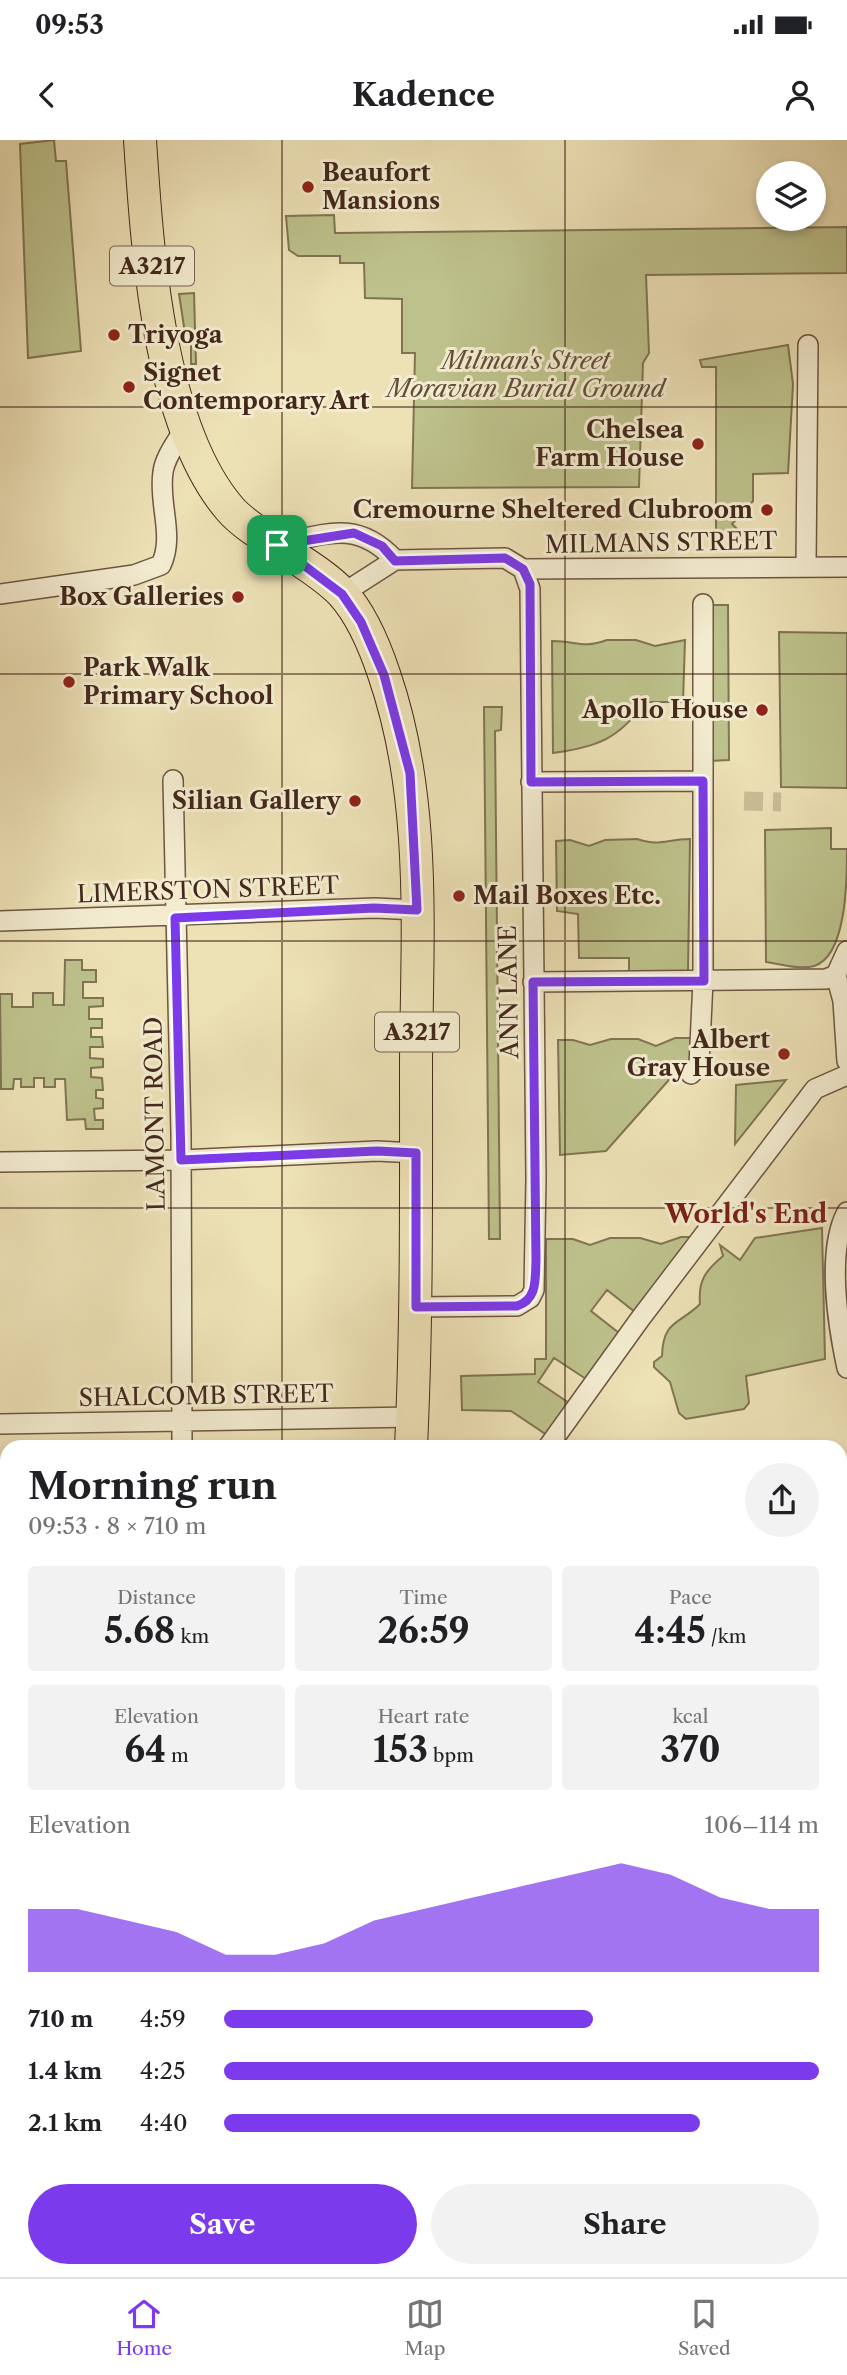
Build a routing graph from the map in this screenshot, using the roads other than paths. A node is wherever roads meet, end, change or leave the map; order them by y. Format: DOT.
graph roads {
  1 [pos="140,140"];
  2 [pos="808,345"];
  3 [pos="185,427"];
  4 [pos="277,545"];
  5 [pos="395,561"];
  6 [pos="806,566"];
  7 [pos="847,567"];
  8 [pos="523,569"];
  9 [pos="0,594"];
  10 [pos="342,594"];
  11 [pos="703,604"];
  12 [pos="173,780"];
  13 [pos="703,781"];
  14 [pos="531,782"];
  15 [pos="417,910"];
  16 [pos="175,918"];
  17 [pos="0,921"];
  18 [pos="847,951"];
  19 [pos="836,975"];
  20 [pos="704,981"];
  21 [pos="533,982"];
  22 [pos="847,1061"];
  23 [pos="691,1074"];
  24 [pos="847,1075"];
  25 [pos="416,1153"];
  26 [pos="181,1160"];
  27 [pos="0,1162"];
  28 [pos="847,1212"];
  29 [pos="416,1307"];
  30 [pos="847,1368"];
  31 [pos="182,1421"];
  32 [pos="0,1424"];
  33 [pos="412,1432"];
  34 [pos="182,1440"];
  35 [pos="553,1440"];
  1 -- 3 [label="main road, A3217"];
  2 -- 6 [label="street"];
  3 -- 4 [label="main road, A3217"];
  3 -- 9 [label="street"];
  4 -- 5 [label="street"];
  4 -- 10 [label="main road, A3217"];
  5 -- 8 [label="street, MILMANS STREET"];
  5 -- 10 [label="street"];
  6 -- 7 [label="street, MILMANS STREET"];
  6 -- 8 [label="street, MILMANS STREET"];
  8 -- 14 [label="street, ANN LANE"];
  10 -- 15 [label="main road, A3217"];
  11 -- 13 [label="street"];
  12 -- 16 [label="street, LAMONT ROAD"];
  13 -- 14 [label="street"];
  13 -- 20 [label="street"];
  14 -- 21 [label="street, ANN LANE"];
  15 -- 16 [label="street, LIMERSTON STREET"];
  15 -- 25 [label="main road, A3217"];
  16 -- 17 [label="street, LIMERSTON STREET"];
  16 -- 26 [label="street, LAMONT ROAD"];
  18 -- 19 [label="street"];
  19 -- 20 [label="street"];
  19 -- 22 [label="street"];
  20 -- 21 [label="street"];
  20 -- 23 [label="street"];
  21 -- 29 [label="street, ANN LANE"];
  24 -- 35 [label="street"];
  25 -- 26 [label="street"];
  25 -- 29 [label="main road, A3217"];
  26 -- 27 [label="street"];
  26 -- 31 [label="street, LAMONT ROAD"];
  28 -- 30 [label="street"];
  29 -- 33 [label="main road, A3217"];
  31 -- 32 [label="street, SHALCOMB STREET"];
  31 -- 33 [label="street, SHALCOMB STREET"];
  31 -- 34 [label="street, LAMONT ROAD"];
}
